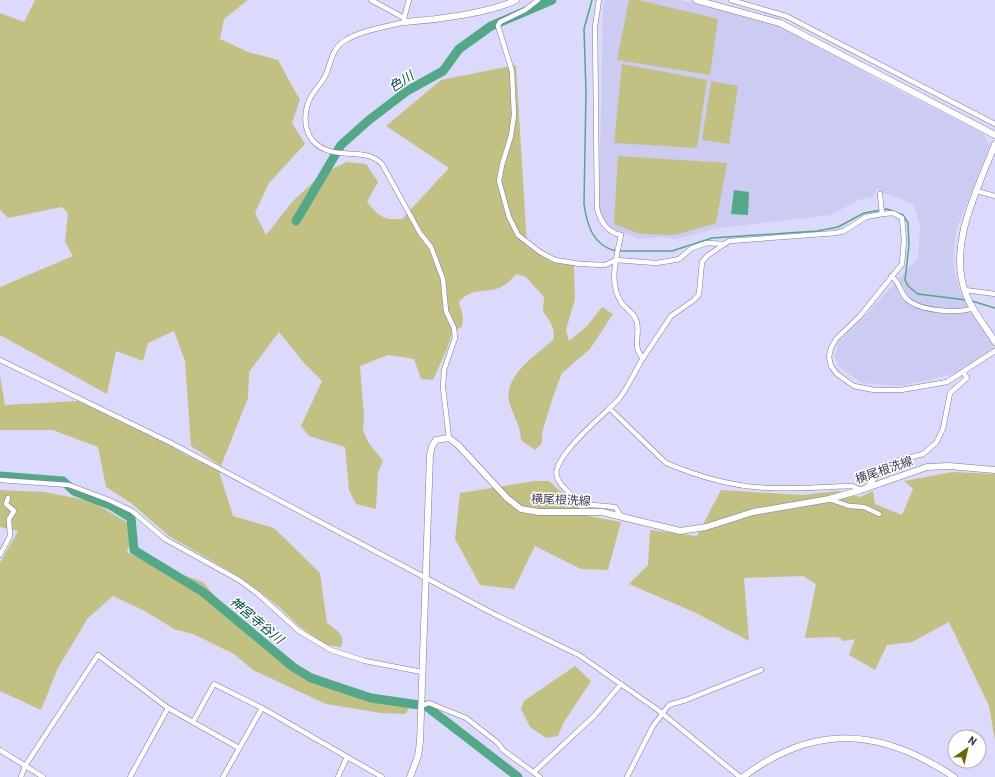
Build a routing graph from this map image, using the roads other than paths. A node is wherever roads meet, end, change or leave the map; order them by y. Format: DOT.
graph roads {
  1 [pos="371,0"];
  2 [pos="409,0"];
  3 [pos="516,0"];
  4 [pos="538,0"];
  5 [pos="599,0"];
  6 [pos="696,0"];
  7 [pos="731,0"];
  8 [pos="405,20"];
  9 [pos="995,124"];
  10 [pos="995,135"];
  11 [pos="995,144"];
  12 [pos="977,191"];
  13 [pos="880,194"];
  14 [pos="995,196"];
  15 [pos="882,212"];
  16 [pos="725,244"];
  17 [pos="616,260"];
  18 [pos="891,276"];
  19 [pos="965,290"];
  20 [pos="995,294"];
  21 [pos="974,308"];
  22 [pos="995,342"];
  23 [pos="995,351"];
  24 [pos="643,358"];
  25 [pos="0,360"];
  26 [pos="962,372"];
  27 [pos="610,408"];
  28 [pos="449,438"];
  29 [pos="995,470"];
  30 [pos="0,480"];
  31 [pos="864,489"];
  32 [pos="8,498"];
  33 [pos="830,499"];
  34 [pos="879,514"];
  35 [pos="621,516"];
  36 [pos="0,555"];
  37 [pos="427,577"];
  38 [pos="761,670"];
  39 [pos="422,672"];
  40 [pos="621,684"];
  41 [pos="421,706"];
  42 [pos="168,708"];
  43 [pos="262,708"];
  44 [pos="661,713"];
  45 [pos="193,722"];
  46 [pos="239,748"];
  47 [pos="0,750"];
  48 [pos="347,757"];
  49 [pos="25,766"];
  50 [pos="534,772"];
  51 [pos="21,777"];
  52 [pos="43,777"];
  53 [pos="130,777"];
  54 [pos="223,777"];
  55 [pos="338,777"];
  56 [pos="382,777"];
  57 [pos="410,777"];
  58 [pos="540,777"];
  59 [pos="627,777"];
  60 [pos="740,777"];
  61 [pos="743,777"];
  62 [pos="954,777"];
  1 -- 8 [label="street"];
  2 -- 8 [label="street"];
  3 -- 8 [label="main road"];
  4 -- 17 [label="street"];
  5 -- 17 [label="street"];
  6 -- 10 [label="main road"];
  7 -- 9 [label="street"];
  8 -- 28 [label="street"];
  11 -- 12 [label="main road"];
  12 -- 14 [label="street"];
  12 -- 19 [label="main road"];
  13 -- 15 [label="street"];
  15 -- 16 [label="street"];
  15 -- 18 [label="street"];
  16 -- 17 [label="street"];
  16 -- 24 [label="street"];
  17 -- 24 [label="street"];
  18 -- 21 [label="street"];
  18 -- 26 [label="street"];
  19 -- 20 [label="street"];
  19 -- 21 [label="main road"];
  21 -- 22 [label="main road"];
  23 -- 26 [label="street"];
  24 -- 27 [label="street"];
  25 -- 37 [label="street"];
  26 -- 31 [label="street"];
  27 -- 31 [label="street"];
  27 -- 35 [label="street"];
  28 -- 35 [label="main road, 横尾根洗線"];
  28 -- 37 [label="main road"];
  29 -- 31 [label="main road, 横尾根洗線"];
  30 -- 39 [label="street"];
  31 -- 33 [label="main road, 横尾根洗線"];
  32 -- 36 [label="street"];
  33 -- 34 [label="street"];
  33 -- 35 [label="main road, 横尾根洗線"];
  37 -- 39 [label="main road"];
  37 -- 40 [label="street"];
  38 -- 44 [label="street"];
  39 -- 41 [label="main road"];
  40 -- 44 [label="street"];
  40 -- 50 [label="street"];
  41 -- 50 [label="street"];
  41 -- 57 [label="main road"];
  42 -- 45 [label="street"];
  42 -- 49 [label="street"];
  42 -- 53 [label="street"];
  43 -- 45 [label="street"];
  43 -- 46 [label="street"];
  43 -- 48 [label="street"];
  44 -- 59 [label="street"];
  44 -- 60 [label="street"];
  45 -- 46 [label="street"];
  46 -- 54 [label="street"];
  47 -- 49 [label="street"];
  48 -- 55 [label="street"];
  48 -- 56 [label="street"];
  49 -- 51 [label="street"];
  49 -- 52 [label="street"];
  50 -- 58 [label="street"];
  61 -- 62 [label="main road"];
}
